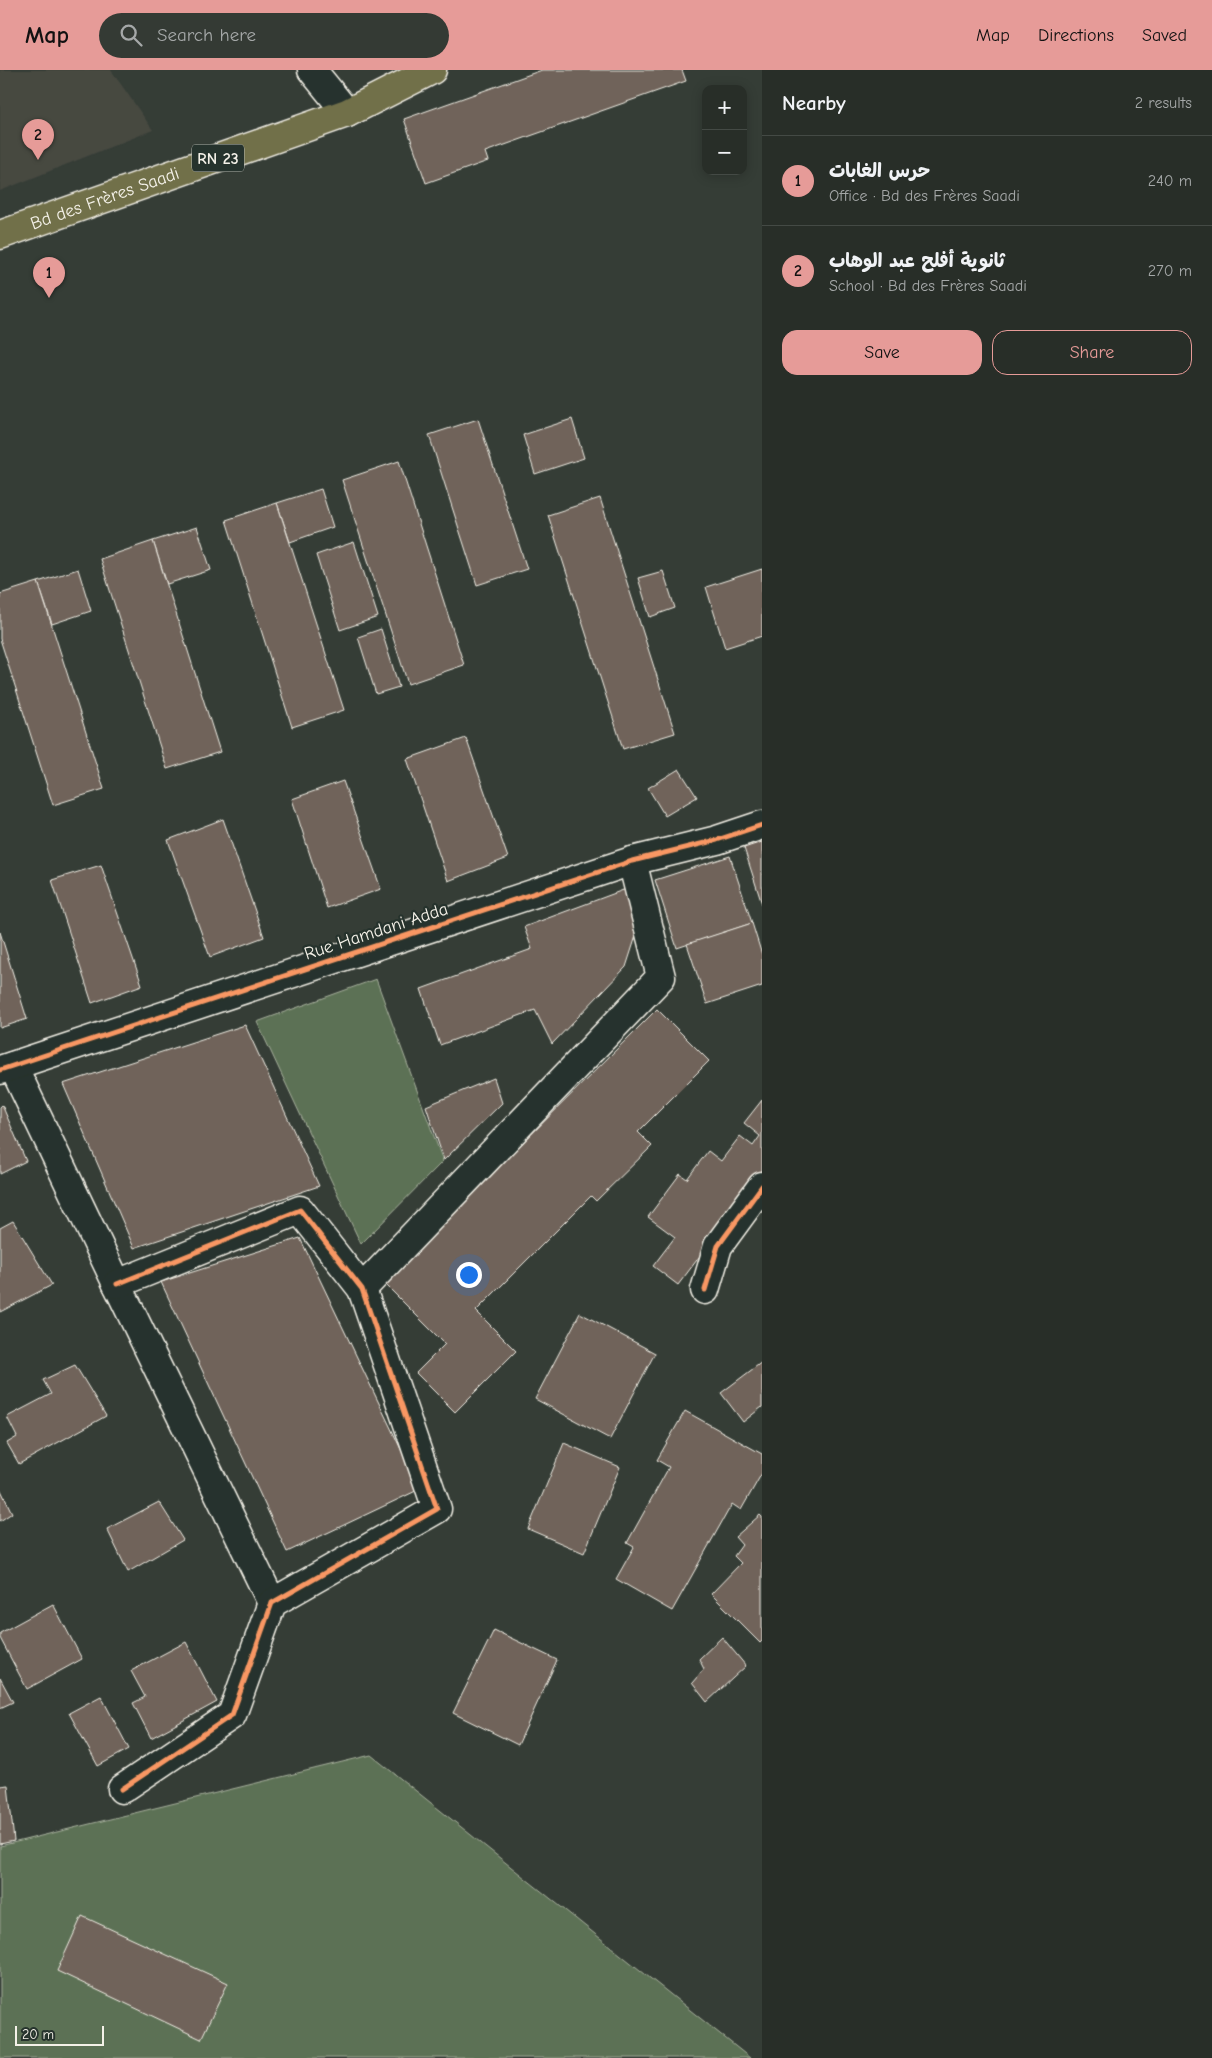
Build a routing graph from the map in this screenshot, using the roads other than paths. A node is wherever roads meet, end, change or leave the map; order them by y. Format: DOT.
graph roads {
  1 [pos="312,70"];
  2 [pos="432,70"];
  3 [pos="347,113"];
  4 [pos="0,235"];
  5 [pos="762,824"];
  6 [pos="632,861"];
  7 [pos="7,1068"];
  8 [pos="762,1186"];
  9 [pos="117,1284"];
  10 [pos="362,1289"];
  11 [pos="705,1290"];
  12 [pos="272,1603"];
  13 [pos="122,1790"];
  1 -- 3 [label="street"];
  2 -- 3 [label="main road, Bd des Frères Saadi / RN 23"];
  3 -- 4 [label="main road, Bd des Frères Saadi / RN 23"];
  5 -- 6 [label="street, Rue Hamdani Adda"];
  6 -- 7 [label="street, Rue Hamdani Adda"];
  6 -- 10 [label="street"];
  7 -- 9 [label="street"];
  8 -- 11 [label="street"];
  9 -- 10 [label="street"];
  9 -- 12 [label="street"];
  10 -- 12 [label="street"];
  12 -- 13 [label="street"];
}
